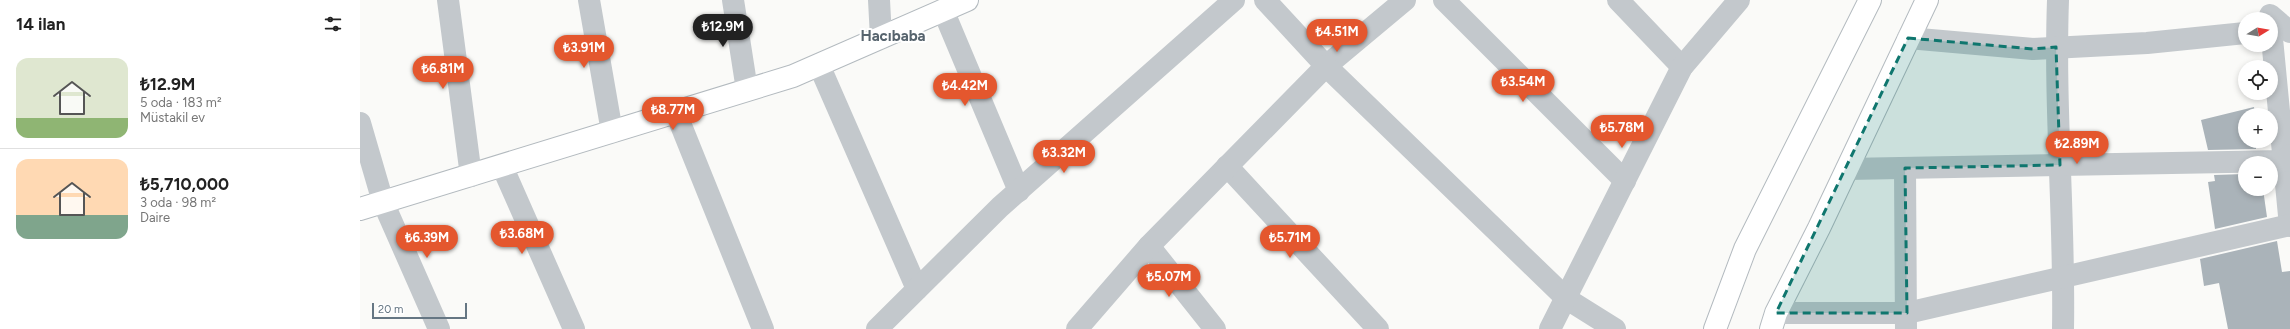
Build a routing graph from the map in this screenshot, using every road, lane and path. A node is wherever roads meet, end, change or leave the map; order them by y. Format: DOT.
graph roads {
  1 [pos="448,0"];
  2 [pos="589,0"];
  3 [pos="733,0"];
  4 [pos="879,0"];
  5 [pos="967,0"];
  6 [pos="1234,0"];
  7 [pos="1265,0"];
  8 [pos="1405,0"];
  9 [pos="1444,0"];
  10 [pos="1618,0"];
  11 [pos="1739,0"];
  12 [pos="1870,0"];
  13 [pos="1926,0"];
  14 [pos="2058,0"];
  15 [pos="943,10"];
  16 [pos="2278,25"];
  17 [pos="2290,32"];
  18 [pos="2238,34"];
  19 [pos="881,38"];
  20 [pos="1908,38"];
  21 [pos="2056,47"];
  22 [pos="2274,52"];
  23 [pos="819,65"];
  24 [pos="1326,66"];
  25 [pos="1682,67"];
  26 [pos="747,90"];
  27 [pos="676,113"];
  28 [pos="360,123"];
  29 [pos="612,132"];
  30 [pos="2287,158"];
  31 [pos="2060,165"];
  32 [pos="502,166"];
  33 [pos="1227,166"];
  34 [pos="1905,168"];
  35 [pos="1847,169"];
  36 [pos="471,176"];
  37 [pos="1625,181"];
  38 [pos="1019,191"];
  39 [pos="383,202"];
  40 [pos="360,209"];
  41 [pos="2290,225"];
  42 [pos="1149,246"];
  43 [pos="2064,277"];
  44 [pos="917,289"];
  45 [pos="1567,299"];
  46 [pos="1774,321"];
  47 [pos="1907,321"];
  48 [pos="439,329"];
  49 [pos="574,329"];
  50 [pos="763,329"];
  51 [pos="876,329"];
  52 [pos="1077,329"];
  53 [pos="1215,329"];
  54 [pos="1378,329"];
  55 [pos="1550,329"];
  56 [pos="1615,329"];
  57 [pos="1715,329"];
  58 [pos="2063,329"];
  1 -- 36 [label="street"];
  2 -- 29 [label="street"];
  3 -- 26 [label="street"];
  4 -- 19 [label="street"];
  5 -- 15 [label="main road"];
  6 -- 38 [label="street"];
  7 -- 24 [label="street"];
  8 -- 24 [label="street"];
  9 -- 37 [label="street"];
  10 -- 25 [label="street"];
  11 -- 25 [label="street"];
  12 -- 57 [label="main road"];
  13 -- 20 [label="main road"];
  14 -- 21 [label="street"];
  15 -- 19 [label="main road"];
  15 -- 38 [label="street"];
  16 -- 17 [label="street"];
  18 -- 21 [label="street"];
  19 -- 23 [label="main road"];
  20 -- 21 [label="street"];
  20 -- 35 [label="main road"];
  21 -- 31 [label="street"];
  22 -- 30 [label="street"];
  23 -- 26 [label="main road"];
  23 -- 44 [label="street"];
  24 -- 33 [label="street"];
  24 -- 45 [label="street"];
  25 -- 37 [label="street"];
  26 -- 27 [label="main road"];
  27 -- 29 [label="main road"];
  27 -- 50 [label="street"];
  28 -- 39 [label="street"];
  29 -- 32 [label="main road"];
  30 -- 31 [label="street"];
  30 -- 41 [label="street"];
  31 -- 34 [label="street"];
  31 -- 43 [label="street"];
  32 -- 36 [label="main road"];
  32 -- 49 [label="street"];
  33 -- 42 [label="street"];
  33 -- 54 [label="street"];
  34 -- 35 [label="street"];
  34 -- 47 [label="street"];
  35 -- 46 [label="main road"];
  36 -- 39 [label="main road"];
  37 -- 45 [label="street"];
  38 -- 44 [label="street"];
  39 -- 40 [label="main road"];
  39 -- 48 [label="street"];
  41 -- 43 [label="street"];
  42 -- 52 [label="street"];
  42 -- 53 [label="street"];
  43 -- 47 [label="street"];
  43 -- 58 [label="street"];
  44 -- 51 [label="street"];
  45 -- 55 [label="street"];
  45 -- 56 [label="street"];
  46 -- 47 [label="street"];
}
